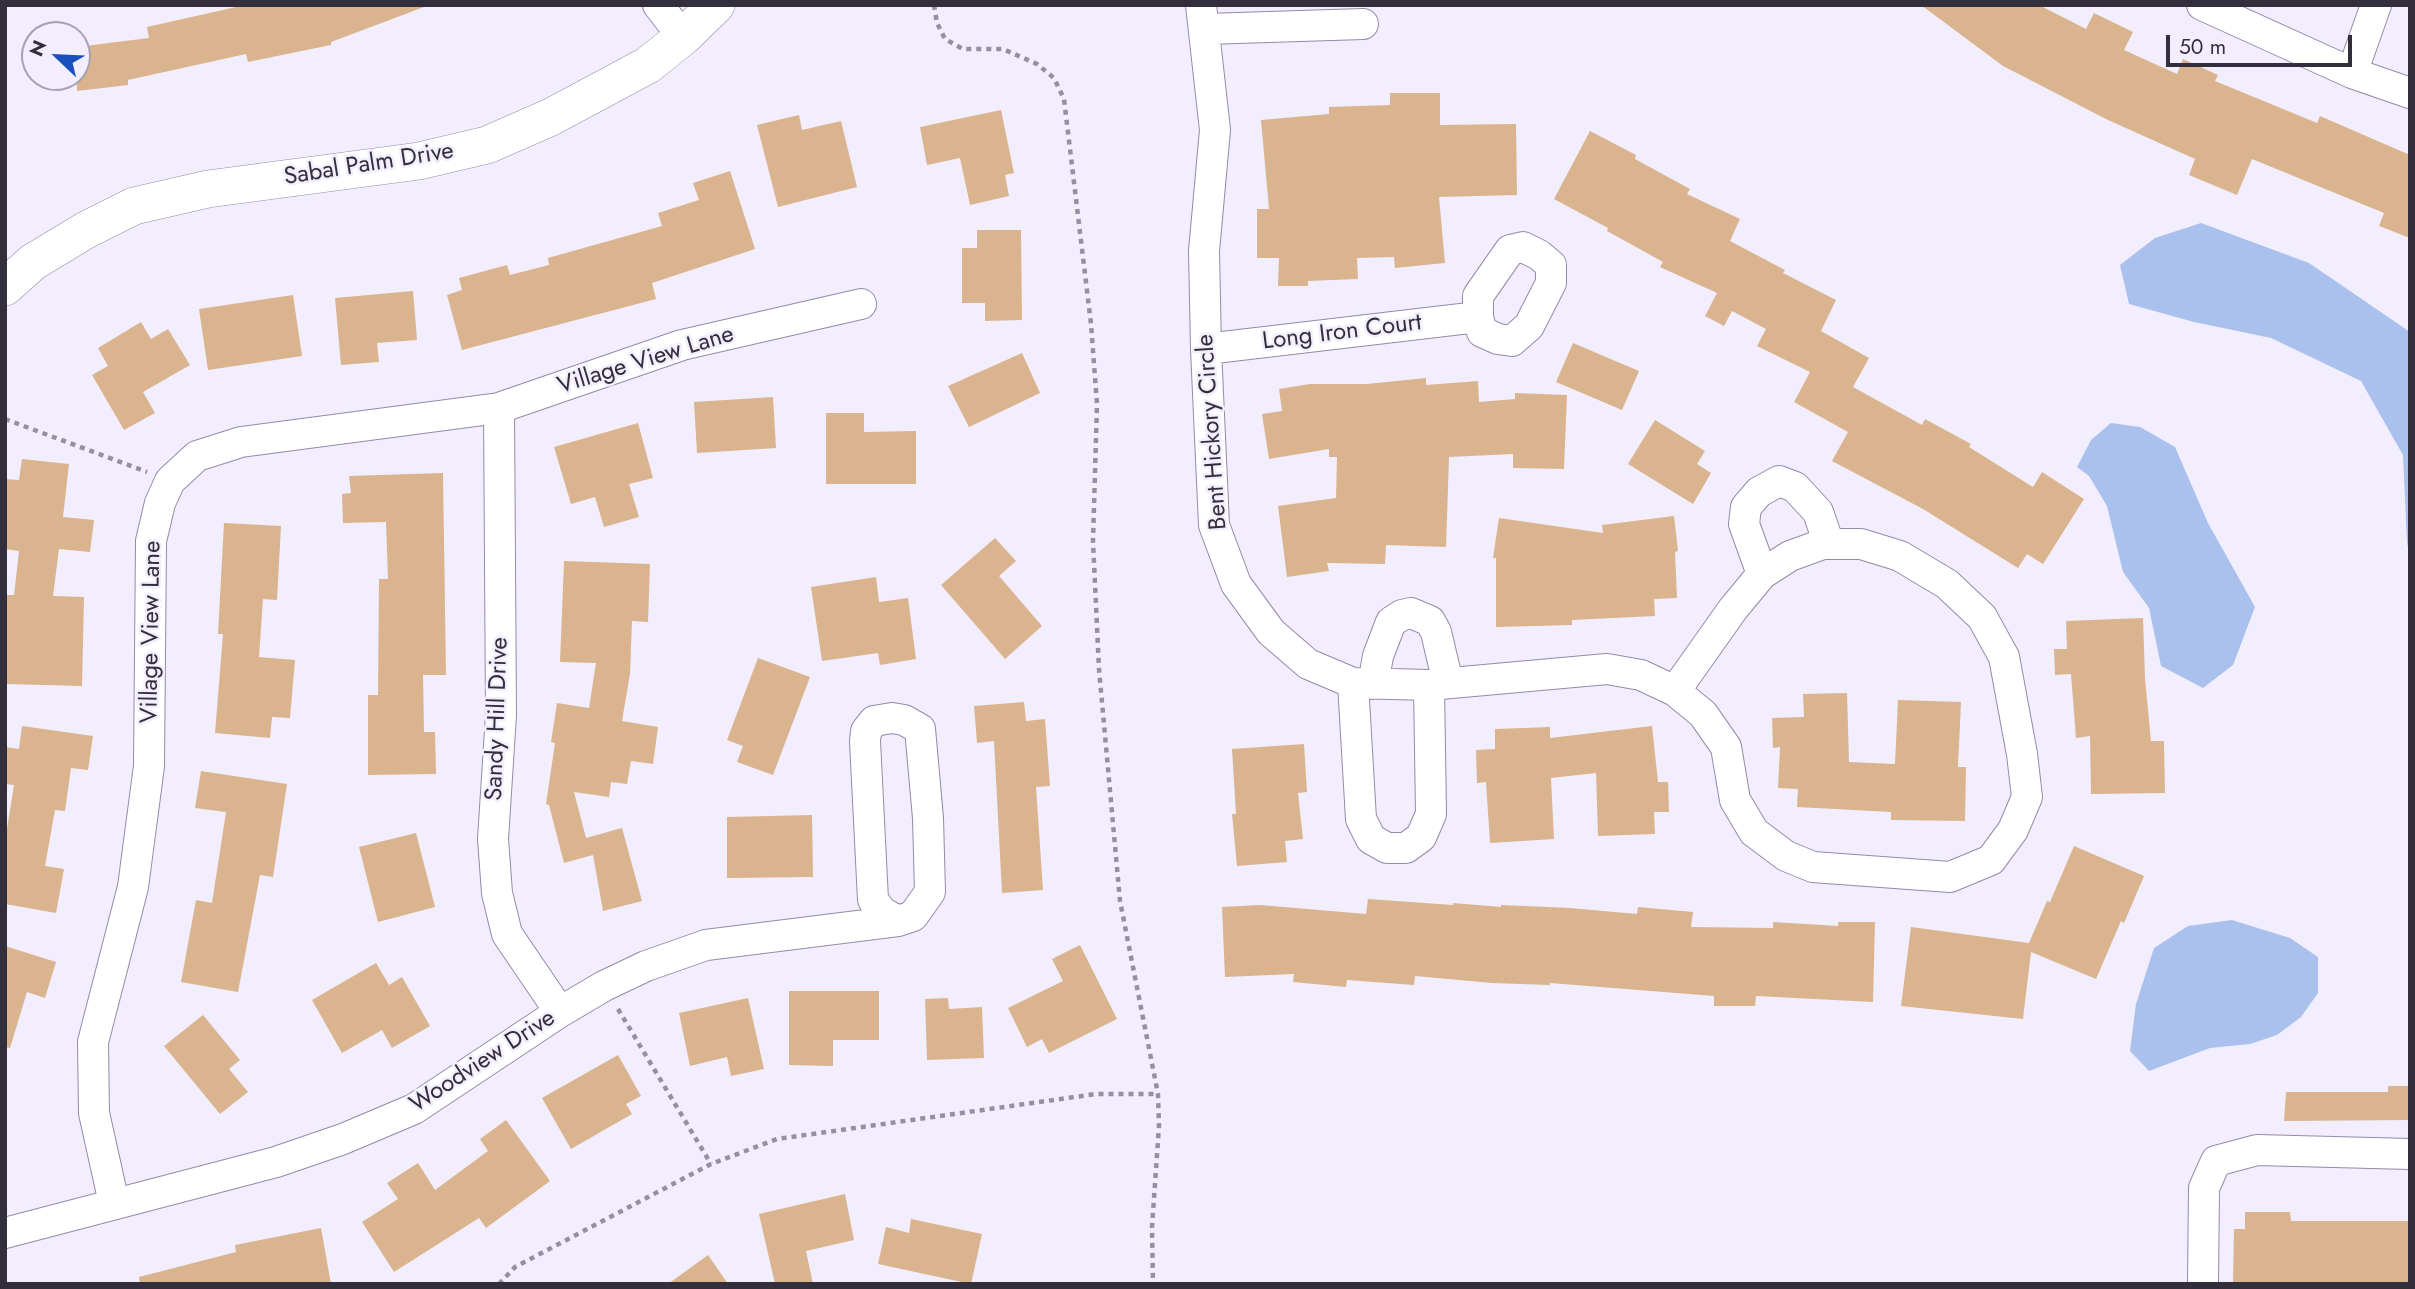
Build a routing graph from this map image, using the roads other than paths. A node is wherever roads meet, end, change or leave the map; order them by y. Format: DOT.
graph roads {
  1 [pos="657,5"];
  2 [pos="716,5"];
  3 [pos="2202,5"];
  4 [pos="2376,5"];
  5 [pos="1203,17"];
  6 [pos="1363,24"];
  7 [pos="683,37"];
  8 [pos="2352,73"];
  9 [pos="2410,93"];
  10 [pos="5,287"];
  11 [pos="861,304"];
  12 [pos="1478,317"];
  13 [pos="1206,349"];
  14 [pos="499,408"];
  15 [pos="1829,544"];
  16 [pos="1762,574"];
  17 [pos="1363,683"];
  18 [pos="1438,684"];
  19 [pos="1675,691"];
  20 [pos="898,920"];
  21 [pos="560,1012"];
  22 [pos="2410,1154"];
  23 [pos="114,1203"];
  24 [pos="12,1227"];
  25 [pos="2203,1284"];
  1 -- 7 [label="street"];
  2 -- 7 [label="street, Sabal Palm Drive"];
  3 -- 8 [label="street"];
  4 -- 8 [label="street"];
  5 -- 6 [label="street"];
  5 -- 13 [label="street, Bent Hickory Circle"];
  7 -- 10 [label="street, Sabal Palm Drive"];
  8 -- 9 [label="street"];
  11 -- 14 [label="street, Village View Lane"];
  12 -- 13 [label="street, Long Iron Court"];
  13 -- 17 [label="street, Bent Hickory Circle"];
  14 -- 21 [label="street, Sandy Hill Drive"];
  14 -- 23 [label="street, Village View Lane"];
  15 -- 16 [label="street, Bent Hickory Circle"];
  15 -- 16 [label="street"];
  15 -- 19 [label="street, Bent Hickory Circle"];
  16 -- 19 [label="street, Bent Hickory Circle"];
  17 -- 18 [label="street, Bent Hickory Circle"];
  17 -- 18 [label="street"];
  17 -- 18 [label="street"];
  18 -- 19 [label="street, Bent Hickory Circle"];
  20 -- 20 [label="street"];
  20 -- 21 [label="street, Woodview Drive"];
  21 -- 23 [label="street, Woodview Drive"];
  22 -- 25 [label="street"];
  23 -- 24 [label="street, Woodview Drive"];
}
